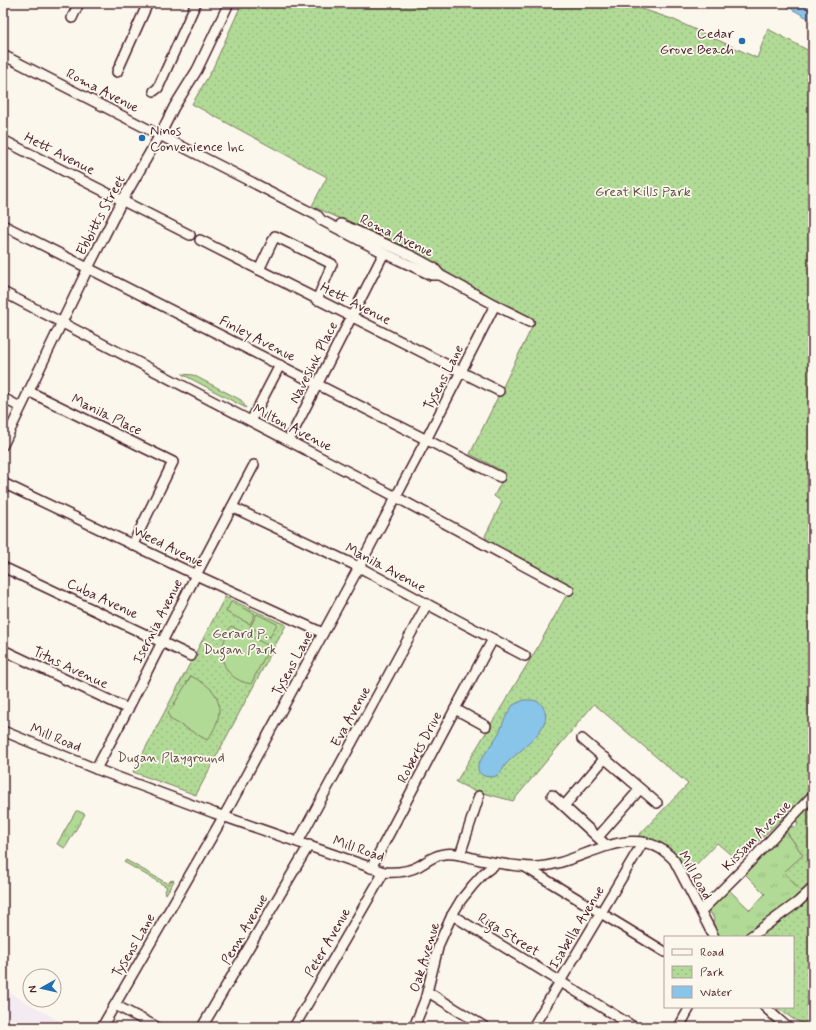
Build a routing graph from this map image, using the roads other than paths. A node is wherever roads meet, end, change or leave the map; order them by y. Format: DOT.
graph roads {
  1 [pos="79,3"];
  2 [pos="148,3"];
  3 [pos="196,3"];
  4 [pos="229,3"];
  5 [pos="72,18"];
  6 [pos="3,55"];
  7 [pos="117,72"];
  8 [pos="154,91"];
  9 [pos="160,135"];
  10 [pos="3,140"];
  11 [pos="122,201"];
  12 [pos="318,216"];
  13 [pos="3,225"];
  14 [pos="190,235"];
  15 [pos="200,240"];
  16 [pos="384,253"];
  17 [pos="88,268"];
  18 [pos="258,270"];
  19 [pos="440,276"];
  20 [pos="3,292"];
  21 [pos="317,300"];
  22 [pos="495,306"];
  23 [pos="352,317"];
  24 [pos="61,322"];
  25 [pos="529,322"];
  26 [pos="280,365"];
  27 [pos="461,372"];
  28 [pos="317,384"];
  29 [pos="28,391"];
  30 [pos="499,391"];
  31 [pos="3,398"];
  32 [pos="20,407"];
  33 [pos="251,421"];
  34 [pos="289,440"];
  35 [pos="426,440"];
  36 [pos="3,445"];
  37 [pos="254,465"];
  38 [pos="500,477"];
  39 [pos="3,482"];
  40 [pos="396,496"];
  41 [pos="232,507"];
  42 [pos="133,544"];
  43 [pos="3,567"];
  44 [pos="359,567"];
  45 [pos="196,575"];
  46 [pos="569,590"];
  47 [pos="427,604"];
  48 [pos="323,633"];
  49 [pos="493,640"];
  50 [pos="162,641"];
  51 [pos="3,650"];
  52 [pos="192,656"];
  53 [pos="525,656"];
  54 [pos="128,709"];
  55 [pos="455,709"];
  56 [pos="486,726"];
  57 [pos="3,731"];
  58 [pos="582,739"];
  59 [pos="605,758"];
  60 [pos="96,769"];
  61 [pos="640,789"];
  62 [pos="552,795"];
  63 [pos="813,795"];
  64 [pos="479,796"];
  65 [pos="657,803"];
  66 [pos="564,806"];
  67 [pos="224,816"];
  68 [pos="598,837"];
  69 [pos="298,842"];
  70 [pos="643,842"];
  71 [pos="309,846"];
  72 [pos="607,846"];
  73 [pos="460,855"];
  74 [pos="497,863"];
  75 [pos="524,866"];
  76 [pos="371,868"];
  77 [pos="384,872"];
  78 [pos="813,888"];
  79 [pos="701,911"];
  80 [pos="600,914"];
  81 [pos="452,915"];
  82 [pos="714,936"];
  83 [pos="751,936"];
  84 [pos="664,951"];
  85 [pos="560,982"];
  86 [pos="428,992"];
  87 [pos="115,1004"];
  88 [pos="689,1008"];
  89 [pos="766,1008"];
  90 [pos="102,1027"];
  91 [pos="157,1027"];
  92 [pos="202,1027"];
  93 [pos="294,1027"];
  94 [pos="414,1027"];
  95 [pos="485,1027"];
  96 [pos="533,1027"];
  97 [pos="634,1027"];
  98 [pos="679,1027"];
  99 [pos="787,1027"];
  1 -- 5 [label="street"];
  2 -- 7 [label="street"];
  3 -- 8 [label="street"];
  4 -- 9 [label="street, Ebbitts Street"];
  6 -- 9 [label="street, Roma Avenue"];
  9 -- 11 [label="street, Ebbitts Street"];
  9 -- 12 [label="street, Roma Avenue"];
  10 -- 11 [label="street, Hett Avenue"];
  11 -- 14 [label="street, Hett Avenue"];
  11 -- 17 [label="street, Ebbitts Street"];
  12 -- 16 [label="street, Roma Avenue"];
  12 -- 19 [label="street, Roma Avenue"];
  13 -- 17 [label="street, Finley Avenue"];
  15 -- 18 [label="street, Hett Avenue"];
  16 -- 19 [label="street, Roma Avenue"];
  16 -- 23 [label="street, Navesink Place"];
  17 -- 24 [label="street, Ebbitts Street"];
  17 -- 26 [label="street, Finley Avenue"];
  18 -- 21 [label="street, Hett Avenue"];
  18 -- 21 [label="street"];
  19 -- 22 [label="street, Roma Avenue"];
  20 -- 24 [label="street, Milton Avenue"];
  21 -- 23 [label="street, Hett Avenue"];
  22 -- 25 [label="street, Roma Avenue"];
  22 -- 27 [label="street, Tysens Lane"];
  23 -- 27 [label="street, Hett Avenue"];
  23 -- 28 [label="street, Navesink Place"];
  24 -- 29 [label="street, Ebbitts Street"];
  24 -- 33 [label="street, Milton Avenue"];
  26 -- 28 [label="street, Finley Avenue"];
  26 -- 33 [label="street"];
  27 -- 30 [label="street, Hett Avenue"];
  27 -- 35 [label="street, Tysens Lane"];
  28 -- 34 [label="street, Navesink Place"];
  28 -- 35 [label="street, Finley Avenue"];
  29 -- 32 [label="street, Ebbitts Street"];
  29 -- 42 [label="street, Manila Place"];
  31 -- 32 [label="street"];
  32 -- 36 [label="street, Ebbitts Street"];
  33 -- 34 [label="street, Milton Avenue"];
  34 -- 40 [label="street, Milton Avenue"];
  35 -- 38 [label="street, Finley Avenue"];
  35 -- 40 [label="street, Tysens Lane"];
  37 -- 41 [label="street, Isernia Avenue"];
  39 -- 42 [label="street, Weed Avenue"];
  40 -- 44 [label="street, Tysens Lane"];
  40 -- 46 [label="street, Milton Avenue"];
  41 -- 44 [label="street, Manila Avenue"];
  41 -- 45 [label="street, Isernia Avenue"];
  42 -- 45 [label="street, Weed Avenue"];
  43 -- 50 [label="street, Cuba Avenue"];
  44 -- 47 [label="street, Manila Avenue"];
  44 -- 48 [label="street, Tysens Lane"];
  45 -- 48 [label="street, Weed Avenue"];
  45 -- 50 [label="street, Isernia Avenue"];
  47 -- 49 [label="street, Manila Avenue"];
  47 -- 69 [label="street, Eva Avenue"];
  48 -- 67 [label="street, Tysens Lane"];
  49 -- 53 [label="street, Manila Avenue"];
  49 -- 55 [label="street, Roberts Drive"];
  50 -- 52 [label="street, Cuba Avenue"];
  50 -- 54 [label="street, Isernia Avenue"];
  51 -- 54 [label="street, Titus Avenue"];
  54 -- 60 [label="street, Isernia Avenue"];
  55 -- 56 [label="street"];
  55 -- 76 [label="street, Roberts Drive"];
  57 -- 60 [label="street, Mill Road"];
  58 -- 59 [label="street"];
  59 -- 61 [label="street"];
  59 -- 66 [label="street"];
  60 -- 67 [label="street, Mill Road"];
  61 -- 65 [label="street"];
  61 -- 68 [label="street"];
  62 -- 66 [label="street"];
  63 -- 79 [label="street, Kissam Avenue"];
  64 -- 73 [label="street"];
  66 -- 68 [label="street"];
  67 -- 69 [label="street, Mill Road"];
  67 -- 87 [label="street, Tysens Lane"];
  68 -- 72 [label="street"];
  69 -- 71 [label="street, Mill Road"];
  70 -- 72 [label="street, Mill Road"];
  70 -- 79 [label="street, Mill Road"];
  70 -- 80 [label="street, Isabella Avenue"];
  71 -- 76 [label="street, Mill Road"];
  71 -- 92 [label="street, Penn Avenue"];
  72 -- 75 [label="street, Mill Road"];
  73 -- 74 [label="street, Mill Road"];
  73 -- 77 [label="street, Mill Road"];
  74 -- 75 [label="street, Mill Road"];
  74 -- 81 [label="street, Oak Avenue"];
  75 -- 80 [label="street"];
  76 -- 77 [label="street, Mill Road"];
  77 -- 93 [label="street, Peter Avenue"];
  78 -- 83 [label="street"];
  79 -- 82 [label="street, Mill Road"];
  80 -- 84 [label="street"];
  80 -- 85 [label="street, Isabella Avenue"];
  81 -- 85 [label="street, Riga Street"];
  81 -- 86 [label="street, Oak Avenue"];
  85 -- 96 [label="street, Isabella Avenue"];
  85 -- 97 [label="street, Riga Street"];
  86 -- 94 [label="street, Oak Avenue"];
  86 -- 95 [label="street"];
  87 -- 90 [label="street, Tysens Lane"];
  87 -- 91 [label="street"];
  88 -- 98 [label="street"];
  89 -- 99 [label="street"];
}
